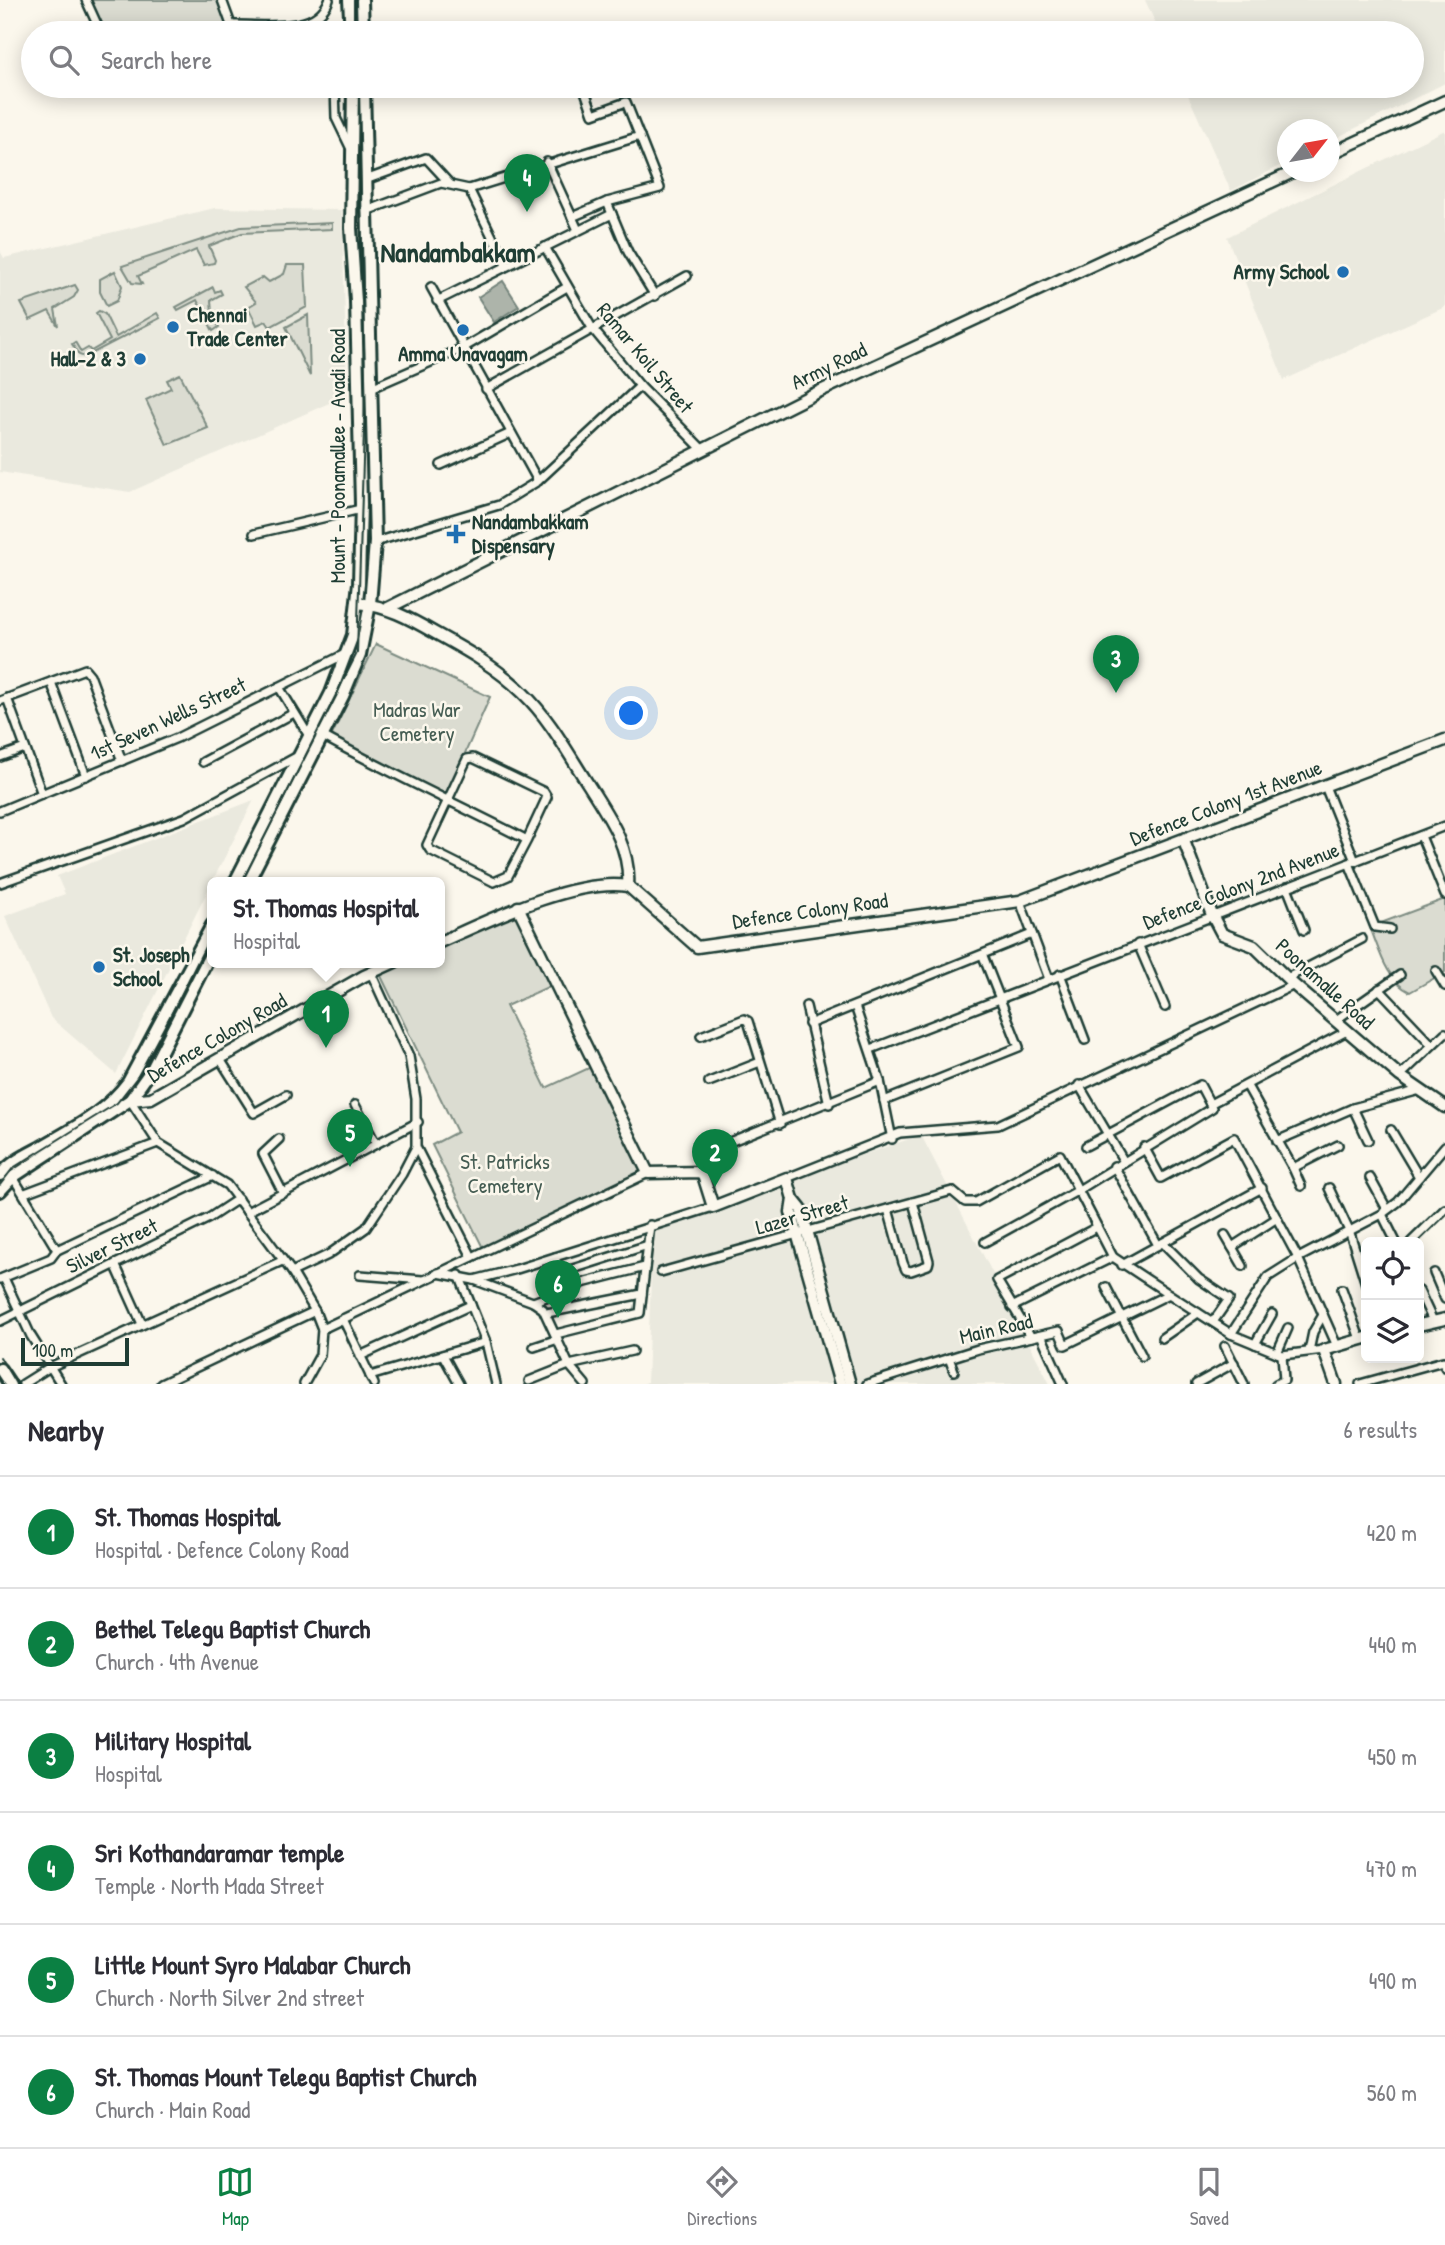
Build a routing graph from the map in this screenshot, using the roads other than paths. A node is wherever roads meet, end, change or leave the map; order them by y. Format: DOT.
graph roads {
  1 [pos="86,0"];
  2 [pos="222,0"];
  3 [pos="329,0"];
  4 [pos="349,0"];
  5 [pos="362,0"];
  6 [pos="96,21"];
  7 [pos="230,21"];
  8 [pos="306,21"];
  9 [pos="350,21"];
  10 [pos="363,21"];
  11 [pos="336,98"];
  12 [pos="358,98"];
  13 [pos="360,98"];
  14 [pos="587,98"];
  15 [pos="1445,101"];
  16 [pos="640,136"];
  17 [pos="1340,150"];
  18 [pos="353,154"];
  19 [pos="547,162"];
  20 [pos="368,179"];
  21 [pos="1277,179"];
  22 [pos="450,185"];
  23 [pos="469,189"];
  24 [pos="607,202"];
  25 [pos="369,210"];
  26 [pos="612,214"];
  27 [pos="572,217"];
  28 [pos="578,230"];
  29 [pos="545,247"];
  30 [pos="506,265"];
  31 [pos="687,276"];
  32 [pos="568,287"];
  33 [pos="431,288"];
  34 [pos="655,296"];
  35 [pos="438,300"];
  36 [pos="592,328"];
  37 [pos="464,348"];
  38 [pos="640,386"];
  39 [pos="371,388"];
  40 [pos="486,389"];
  41 [pos="511,433"];
  42 [pos="703,450"];
  43 [pos="441,465"];
  44 [pos="538,481"];
  45 [pos="360,485"];
  46 [pos="374,485"];
  47 [pos="361,509"];
  48 [pos="254,534"];
  49 [pos="375,542"];
  50 [pos="357,603"];
  51 [pos="370,604"];
  52 [pos="388,608"];
  53 [pos="348,653"];
  54 [pos="51,682"];
  55 [pos="279,687"];
  56 [pos="4,700"];
  57 [pos="294,713"];
  58 [pos="315,734"];
  59 [pos="1445,740"];
  60 [pos="25,748"];
  61 [pos="299,756"];
  62 [pos="0,757"];
  63 [pos="122,761"];
  64 [pos="203,762"];
  65 [pos="86,776"];
  66 [pos="1325,786"];
  67 [pos="42,793"];
  68 [pos="447,799"];
  69 [pos="0,811"];
  70 [pos="1445,826"];
  71 [pos="1421,836"];
  72 [pos="527,841"];
  73 [pos="1184,841"];
  74 [pos="1352,862"];
  75 [pos="237,877"];
  76 [pos="250,877"];
  77 [pos="501,881"];
  78 [pos="0,884"];
  79 [pos="628,886"];
  80 [pos="1287,887"];
  81 [pos="505,891"];
  82 [pos="1444,895"];
  83 [pos="1020,901"];
  84 [pos="518,907"];
  85 [pos="1212,915"];
  86 [pos="1390,929"];
  87 [pos="1304,930"];
  88 [pos="207,934"];
  89 [pos="1032,934"];
  90 [pos="1362,939"];
  91 [pos="445,940"];
  92 [pos="1139,944"];
  93 [pos="982,956"];
  94 [pos="207,961"];
  95 [pos="382,968"];
  96 [pos="1436,971"];
  97 [pos="371,973"];
  98 [pos="1060,974"];
  99 [pos="1400,975"];
  100 [pos="1049,979"];
  101 [pos="1291,982"];
  102 [pos="1445,986"];
  103 [pos="1379,989"];
  104 [pos="999,999"];
  105 [pos="806,1006"];
  106 [pos="855,1006"];
  107 [pos="1166,1007"];
  108 [pos="1336,1020"];
  109 [pos="809,1024"];
  110 [pos="1348,1031"];
  111 [pos="1445,1032"];
  112 [pos="701,1037"];
  113 [pos="1085,1040"];
  114 [pos="1433,1045"];
  115 [pos="871,1049"];
  116 [pos="220,1059"];
  117 [pos="760,1062"];
  118 [pos="1400,1076"];
  119 [pos="880,1081"];
  120 [pos="709,1082"];
  121 [pos="1079,1085"];
  122 [pos="1247,1086"];
  123 [pos="1420,1090"];
  124 [pos="286,1095"];
  125 [pos="130,1100"];
  126 [pos="884,1101"];
  127 [pos="830,1104"];
  128 [pos="1210,1104"];
  129 [pos="355,1105"];
  130 [pos="1445,1107"];
  131 [pos="1353,1108"];
  132 [pos="418,1122"];
  133 [pos="780,1124"];
  134 [pos="1391,1130"];
  135 [pos="1108,1134"];
  136 [pos="279,1139"];
  137 [pos="892,1139"];
  138 [pos="1368,1140"];
  139 [pos="1277,1141"];
  140 [pos="158,1143"];
  141 [pos="376,1144"];
  142 [pos="1338,1145"];
  143 [pos="1086,1146"];
  144 [pos="1445,1146"];
  145 [pos="416,1147"];
  146 [pos="1144,1147"];
  147 [pos="1123,1160"];
  148 [pos="1114,1166"];
  149 [pos="1293,1168"];
  150 [pos="702,1172"];
  151 [pos="648,1173"];
  152 [pos="4,1174"];
  153 [pos="213,1176"];
  154 [pos="1419,1177"];
  155 [pos="787,1178"];
  156 [pos="1370,1178"];
  157 [pos="1301,1186"];
  158 [pos="1262,1188"];
  159 [pos="1329,1188"];
  160 [pos="0,1191"];
  161 [pos="1077,1191"];
  162 [pos="25,1193"];
  163 [pos="283,1193"];
  164 [pos="238,1199"];
  165 [pos="914,1202"];
  166 [pos="713,1207"];
  167 [pos="888,1209"];
  168 [pos="1445,1209"];
  169 [pos="247,1212"];
  170 [pos="1385,1212"];
  171 [pos="1277,1218"];
  172 [pos="650,1226"];
  173 [pos="1097,1227"];
  174 [pos="802,1233"];
  175 [pos="1349,1233"];
  176 [pos="1225,1236"];
  177 [pos="1394,1237"];
  178 [pos="1416,1237"];
  179 [pos="985,1241"];
  180 [pos="1160,1244"];
  181 [pos="648,1245"];
  182 [pos="1232,1247"];
  183 [pos="57,1250"];
  184 [pos="472,1257"];
  185 [pos="555,1257"];
  186 [pos="1114,1257"];
  187 [pos="1298,1258"];
  188 [pos="282,1261"];
  189 [pos="115,1264"];
  190 [pos="1122,1265"];
  191 [pos="1243,1266"];
  192 [pos="645,1267"];
  193 [pos="1361,1269"];
  194 [pos="292,1272"];
  195 [pos="661,1272"];
  196 [pos="438,1273"];
  197 [pos="560,1273"];
  198 [pos="1434,1273"];
  199 [pos="360,1275"];
  200 [pos="459,1275"];
  201 [pos="2,1278"];
  202 [pos="423,1280"];
  203 [pos="474,1280"];
  204 [pos="1106,1287"];
  205 [pos="564,1289"];
  206 [pos="1342,1289"];
  207 [pos="642,1294"];
  208 [pos="1169,1294"];
  209 [pos="1445,1299"];
  210 [pos="1423,1300"];
  211 [pos="533,1302"];
  212 [pos="471,1305"];
  213 [pos="569,1307"];
  214 [pos="1012,1307"];
  215 [pos="19,1311"];
  216 [pos="315,1311"];
  217 [pos="1198,1312"];
  218 [pos="547,1313"];
  219 [pos="1272,1314"];
  220 [pos="1323,1315"];
  221 [pos="1123,1316"];
  222 [pos="343,1319"];
  223 [pos="1445,1319"];
  224 [pos="0,1321"];
  225 [pos="1433,1321"];
  226 [pos="1213,1322"];
  227 [pos="142,1324"];
  228 [pos="1424,1324"];
  229 [pos="1288,1328"];
  230 [pos="322,1329"];
  231 [pos="1361,1333"];
  232 [pos="1231,1334"];
  233 [pos="557,1337"];
  234 [pos="1031,1337"];
  235 [pos="1042,1337"];
  236 [pos="1162,1338"];
  237 [pos="1361,1339"];
  238 [pos="486,1342"];
  239 [pos="1255,1344"];
  240 [pos="1226,1346"];
  241 [pos="1337,1346"];
  242 [pos="534,1347"];
  243 [pos="1324,1350"];
  244 [pos="632,1351"];
  245 [pos="1309,1351"];
  246 [pos="1279,1354"];
  247 [pos="443,1355"];
  248 [pos="360,1356"];
  249 [pos="1142,1356"];
  250 [pos="949,1358"];
  251 [pos="1234,1363"];
  252 [pos="1445,1363"];
  253 [pos="569,1365"];
  254 [pos="50,1367"];
  255 [pos="0,1369"];
  256 [pos="954,1371"];
  257 [pos="370,1376"];
  258 [pos="529,1381"];
  259 [pos="9,1384"];
  260 [pos="23,1384"];
  261 [pos="61,1384"];
  262 [pos="161,1384"];
  263 [pos="304,1384"];
  264 [pos="374,1384"];
  265 [pos="459,1384"];
  266 [pos="496,1384"];
  267 [pos="585,1384"];
  268 [pos="840,1384"];
  269 [pos="850,1384"];
  270 [pos="867,1384"];
  271 [pos="1063,1384"];
  272 [pos="1196,1384"];
  273 [pos="1244,1384"];
  274 [pos="1276,1384"];
  275 [pos="1336,1384"];
  276 [pos="1360,1384"];
  1 -- 6 [label="street"];
  2 -- 7 [label="street"];
  3 -- 8 [label="street"];
  4 -- 9 [label="main road"];
  5 -- 10 [label="main road"];
  11 -- 18 [label="street"];
  12 -- 18 [label="main road, Mount - Poonamallee - Avadi Road"];
  13 -- 20 [label="main road, Mount - Poonamallee - Avadi Road"];
  14 -- 16 [label="street"];
  15 -- 17 [label="street"];
  16 -- 19 [label="street"];
  16 -- 24 [label="street"];
  18 -- 45 [label="main road, Mount - Poonamallee - Avadi Road"];
  19 -- 23 [label="street"];
  19 -- 27 [label="street"];
  20 -- 22 [label="street"];
  20 -- 25 [label="main road, Mount - Poonamallee - Avadi Road"];
  21 -- 42 [label="street, Army Road"];
  22 -- 23 [label="street"];
  22 -- 25 [label="street"];
  23 -- 30 [label="street"];
  24 -- 26 [label="street"];
  24 -- 27 [label="street"];
  25 -- 39 [label="main road, Mount - Poonamallee - Avadi Road"];
  26 -- 28 [label="street"];
  26 -- 34 [label="street"];
  27 -- 28 [label="street"];
  28 -- 29 [label="street"];
  29 -- 30 [label="street"];
  29 -- 32 [label="street, Ramar Koil Street"];
  30 -- 35 [label="street"];
  31 -- 34 [label="street"];
  32 -- 36 [label="street, Ramar Koil Street"];
  32 -- 37 [label="street"];
  33 -- 35 [label="street"];
  34 -- 36 [label="street"];
  35 -- 37 [label="street"];
  36 -- 38 [label="street, Ramar Koil Street"];
  36 -- 40 [label="street"];
  37 -- 39 [label="street"];
  37 -- 40 [label="street"];
  38 -- 42 [label="street, Ramar Koil Street"];
  38 -- 44 [label="street"];
  39 -- 46 [label="main road, Mount - Poonamallee - Avadi Road"];
  40 -- 41 [label="street"];
  41 -- 43 [label="street"];
  41 -- 44 [label="street"];
  42 -- 52 [label="street, Army Road"];
  44 -- 49 [label="street"];
  45 -- 46 [label="main road"];
  45 -- 47 [label="main road, Mount - Poonamallee - Avadi Road"];
  46 -- 49 [label="main road, Mount - Poonamallee - Avadi Road"];
  47 -- 48 [label="street"];
  47 -- 50 [label="main road, Mount - Poonamallee - Avadi Road"];
  49 -- 51 [label="main road, Mount - Poonamallee - Avadi Road"];
  50 -- 51 [label="street"];
  50 -- 53 [label="main road, Mount - Poonamallee - Avadi Road"];
  51 -- 52 [label="street"];
  51 -- 58 [label="main road, Mount - Poonamallee - Avadi Road"];
  52 -- 79 [label="street"];
  53 -- 55 [label="street, 1st Seven Wells Street"];
  53 -- 58 [label="main road, Mount - Poonamallee - Avadi Road"];
  54 -- 56 [label="street"];
  54 -- 63 [label="street"];
  54 -- 65 [label="street"];
  55 -- 57 [label="street"];
  55 -- 63 [label="street, 1st Seven Wells Street"];
  56 -- 60 [label="street"];
  57 -- 58 [label="street"];
  57 -- 64 [label="street"];
  58 -- 61 [label="main road, Mount - Poonamallee - Avadi Road"];
  58 -- 68 [label="street"];
  58 -- 76 [label="main road, Mount - Poonamallee - Avadi Road"];
  59 -- 66 [label="street, Defence Colony 1st Avenue"];
  60 -- 62 [label="street"];
  60 -- 67 [label="street"];
  61 -- 75 [label="main road, Mount - Poonamallee - Avadi Road"];
  61 -- 78 [label="street"];
  63 -- 65 [label="street, 1st Seven Wells Street"];
  65 -- 67 [label="street, 1st Seven Wells Street"];
  66 -- 73 [label="street, Defence Colony 1st Avenue"];
  66 -- 74 [label="street"];
  67 -- 69 [label="street, 1st Seven Wells Street"];
  68 -- 72 [label="street"];
  68 -- 72 [label="street"];
  68 -- 77 [label="street"];
  70 -- 71 [label="street, Defence Colony 2nd Avenue"];
  71 -- 74 [label="street, Defence Colony 2nd Avenue"];
  71 -- 82 [label="street"];
  72 -- 77 [label="street"];
  73 -- 83 [label="street, Defence Colony 1st Avenue"];
  73 -- 85 [label="street, Poonamalle Road"];
  74 -- 80 [label="street, Defence Colony 2nd Avenue"];
  74 -- 86 [label="street"];
  77 -- 81 [label="street"];
  79 -- 83 [label="street, Defence Colony Road"];
  79 -- 84 [label="street"];
  80 -- 85 [label="street, Defence Colony 2nd Avenue"];
  80 -- 87 [label="street"];
  83 -- 89 [label="street"];
  84 -- 91 [label="street"];
  84 -- 151 [label="street"];
  85 -- 92 [label="street, Defence Colony 2nd Avenue"];
  85 -- 101 [label="street, Poonamalle Road"];
  88 -- 152 [label="main road"];
  89 -- 93 [label="street"];
  89 -- 100 [label="street"];
  90 -- 101 [label="street"];
  92 -- 98 [label="street, Defence Colony 2nd Avenue"];
  92 -- 107 [label="street"];
  93 -- 104 [label="street"];
  93 -- 106 [label="street"];
  94 -- 125 [label="main road"];
  95 -- 97 [label="street, Defence Colony Road"];
  96 -- 102 [label="street"];
  97 -- 116 [label="street, Defence Colony Road"];
  97 -- 132 [label="street"];
  98 -- 100 [label="street, Defence Colony 2nd Avenue"];
  98 -- 113 [label="street"];
  99 -- 103 [label="street"];
  100 -- 104 [label="street, Defence Colony 2nd Avenue"];
  101 -- 108 [label="street, Poonamalle Road"];
  101 -- 121 [label="street"];
  103 -- 108 [label="street"];
  103 -- 114 [label="street"];
  104 -- 115 [label="street, Defence Colony 2nd Avenue"];
  104 -- 126 [label="street"];
  105 -- 109 [label="street"];
  106 -- 109 [label="street"];
  106 -- 115 [label="street"];
  108 -- 110 [label="street, Poonamalle Road"];
  109 -- 127 [label="street"];
  110 -- 118 [label="street, Poonamalle Road"];
  110 -- 122 [label="street"];
  111 -- 114 [label="street"];
  112 -- 117 [label="street"];
  114 -- 118 [label="street"];
  115 -- 119 [label="street"];
  116 -- 124 [label="street"];
  116 -- 125 [label="street, Defence Colony Road"];
  117 -- 120 [label="street"];
  117 -- 133 [label="street"];
  118 -- 123 [label="street, Poonamalle Road"];
  119 -- 126 [label="street"];
  119 -- 127 [label="street"];
  121 -- 135 [label="street"];
  121 -- 137 [label="street"];
  122 -- 128 [label="street"];
  122 -- 139 [label="street"];
  123 -- 130 [label="street, Poonamalle Road"];
  123 -- 131 [label="street"];
  125 -- 140 [label="street"];
  125 -- 152 [label="main road"];
  126 -- 137 [label="street"];
  127 -- 133 [label="street"];
  128 -- 135 [label="street"];
  128 -- 146 [label="street"];
  129 -- 141 [label="street"];
  131 -- 138 [label="street"];
  131 -- 139 [label="street"];
  132 -- 141 [label="street"];
  132 -- 145 [label="street"];
  133 -- 150 [label="street"];
  134 -- 154 [label="street"];
  135 -- 143 [label="street"];
  135 -- 147 [label="street"];
  136 -- 163 [label="street"];
  137 -- 155 [label="street"];
  139 -- 149 [label="street"];
  140 -- 153 [label="street"];
  140 -- 162 [label="street"];
  141 -- 163 [label="street"];
  142 -- 149 [label="street"];
  144 -- 154 [label="street"];
  145 -- 184 [label="street"];
  145 -- 194 [label="street"];
  146 -- 147 [label="street"];
  146 -- 158 [label="street"];
  147 -- 148 [label="street"];
  148 -- 161 [label="street"];
  148 -- 180 [label="street"];
  149 -- 157 [label="street"];
  150 -- 151 [label="street"];
  150 -- 166 [label="street"];
  151 -- 184 [label="street"];
  152 -- 160 [label="main road"];
  152 -- 162 [label="street"];
  153 -- 164 [label="street"];
  153 -- 183 [label="street"];
  154 -- 170 [label="street"];
  155 -- 166 [label="street"];
  155 -- 174 [label="street"];
  156 -- 170 [label="street"];
  158 -- 171 [label="street"];
  158 -- 180 [label="street"];
  159 -- 175 [label="street"];
  161 -- 165 [label="street, Lazer Street"];
  161 -- 173 [label="street"];
  161 -- 179 [label="street"];
  162 -- 183 [label="street"];
  163 -- 169 [label="street"];
  164 -- 169 [label="street"];
  164 -- 189 [label="street, Silver Street"];
  165 -- 167 [label="street, Lazer Street"];
  165 -- 167 [label="street"];
  166 -- 172 [label="street"];
  167 -- 174 [label="street, Lazer Street"];
  168 -- 178 [label="street"];
  169 -- 188 [label="street"];
  170 -- 175 [label="street"];
  170 -- 177 [label="street"];
  171 -- 182 [label="street"];
  171 -- 187 [label="street"];
  172 -- 181 [label="street"];
  172 -- 185 [label="street"];
  173 -- 186 [label="street"];
  173 -- 214 [label="street"];
  174 -- 195 [label="street, Lazer Street"];
  174 -- 268 [label="street"];
  174 -- 269 [label="street"];
  175 -- 187 [label="street"];
  175 -- 193 [label="street"];
  176 -- 182 [label="street"];
  180 -- 190 [label="street"];
  180 -- 226 [label="street"];
  181 -- 192 [label="street"];
  181 -- 197 [label="street"];
  182 -- 191 [label="street"];
  183 -- 201 [label="street"];
  184 -- 196 [label="street"];
  185 -- 197 [label="street"];
  185 -- 203 [label="street"];
  186 -- 190 [label="street"];
  186 -- 214 [label="street"];
  187 -- 220 [label="street"];
  187 -- 232 [label="street"];
  188 -- 194 [label="street"];
  188 -- 227 [label="street"];
  189 -- 215 [label="street, Silver Street"];
  189 -- 227 [label="street"];
  190 -- 208 [label="street"];
  192 -- 205 [label="street"];
  192 -- 207 [label="street"];
  194 -- 216 [label="street"];
  196 -- 200 [label="street"];
  196 -- 202 [label="street"];
  197 -- 205 [label="street"];
  198 -- 209 [label="street"];
  199 -- 202 [label="street"];
  200 -- 203 [label="street"];
  200 -- 212 [label="street"];
  201 -- 215 [label="street"];
  202 -- 222 [label="street"];
  203 -- 211 [label="street"];
  204 -- 221 [label="street"];
  205 -- 211 [label="street"];
  205 -- 213 [label="street"];
  206 -- 231 [label="street"];
  207 -- 213 [label="street"];
  207 -- 233 [label="street"];
  208 -- 217 [label="street"];
  208 -- 221 [label="street"];
  210 -- 225 [label="street"];
  211 -- 218 [label="street"];
  212 -- 238 [label="street"];
  212 -- 248 [label="street"];
  213 -- 218 [label="street"];
  214 -- 234 [label="street"];
  215 -- 224 [label="street, Silver Street"];
  215 -- 254 [label="street"];
  216 -- 230 [label="street"];
  216 -- 262 [label="street"];
  217 -- 226 [label="street"];
  217 -- 236 [label="street"];
  218 -- 233 [label="street"];
  219 -- 239 [label="street"];
  220 -- 241 [label="street"];
  220 -- 245 [label="street"];
  221 -- 235 [label="street, Main Road"];
  221 -- 249 [label="street"];
  222 -- 230 [label="street"];
  222 -- 248 [label="street"];
  223 -- 225 [label="street"];
  225 -- 228 [label="street"];
  226 -- 232 [label="street"];
  227 -- 254 [label="street"];
  229 -- 246 [label="street"];
  230 -- 263 [label="street"];
  232 -- 239 [label="street"];
  233 -- 242 [label="street"];
  233 -- 253 [label="street"];
  234 -- 235 [label="street, Main Road"];
  234 -- 250 [label="street, Main Road"];
  235 -- 271 [label="street"];
  237 -- 241 [label="street"];
  238 -- 247 [label="street"];
  238 -- 266 [label="street"];
  239 -- 246 [label="street"];
  240 -- 251 [label="street"];
  241 -- 243 [label="street"];
  243 -- 245 [label="street"];
  243 -- 275 [label="street"];
  244 -- 253 [label="street"];
  245 -- 246 [label="street"];
  246 -- 274 [label="street"];
  247 -- 257 [label="street"];
  247 -- 265 [label="street"];
  248 -- 257 [label="street"];
  250 -- 256 [label="street"];
  250 -- 270 [label="street, Main Road"];
  251 -- 272 [label="street"];
  251 -- 273 [label="street"];
  252 -- 276 [label="street"];
  253 -- 258 [label="street"];
  253 -- 267 [label="street"];
  254 -- 260 [label="street"];
  254 -- 261 [label="street"];
  255 -- 259 [label="main road"];
  257 -- 264 [label="street"];
}
